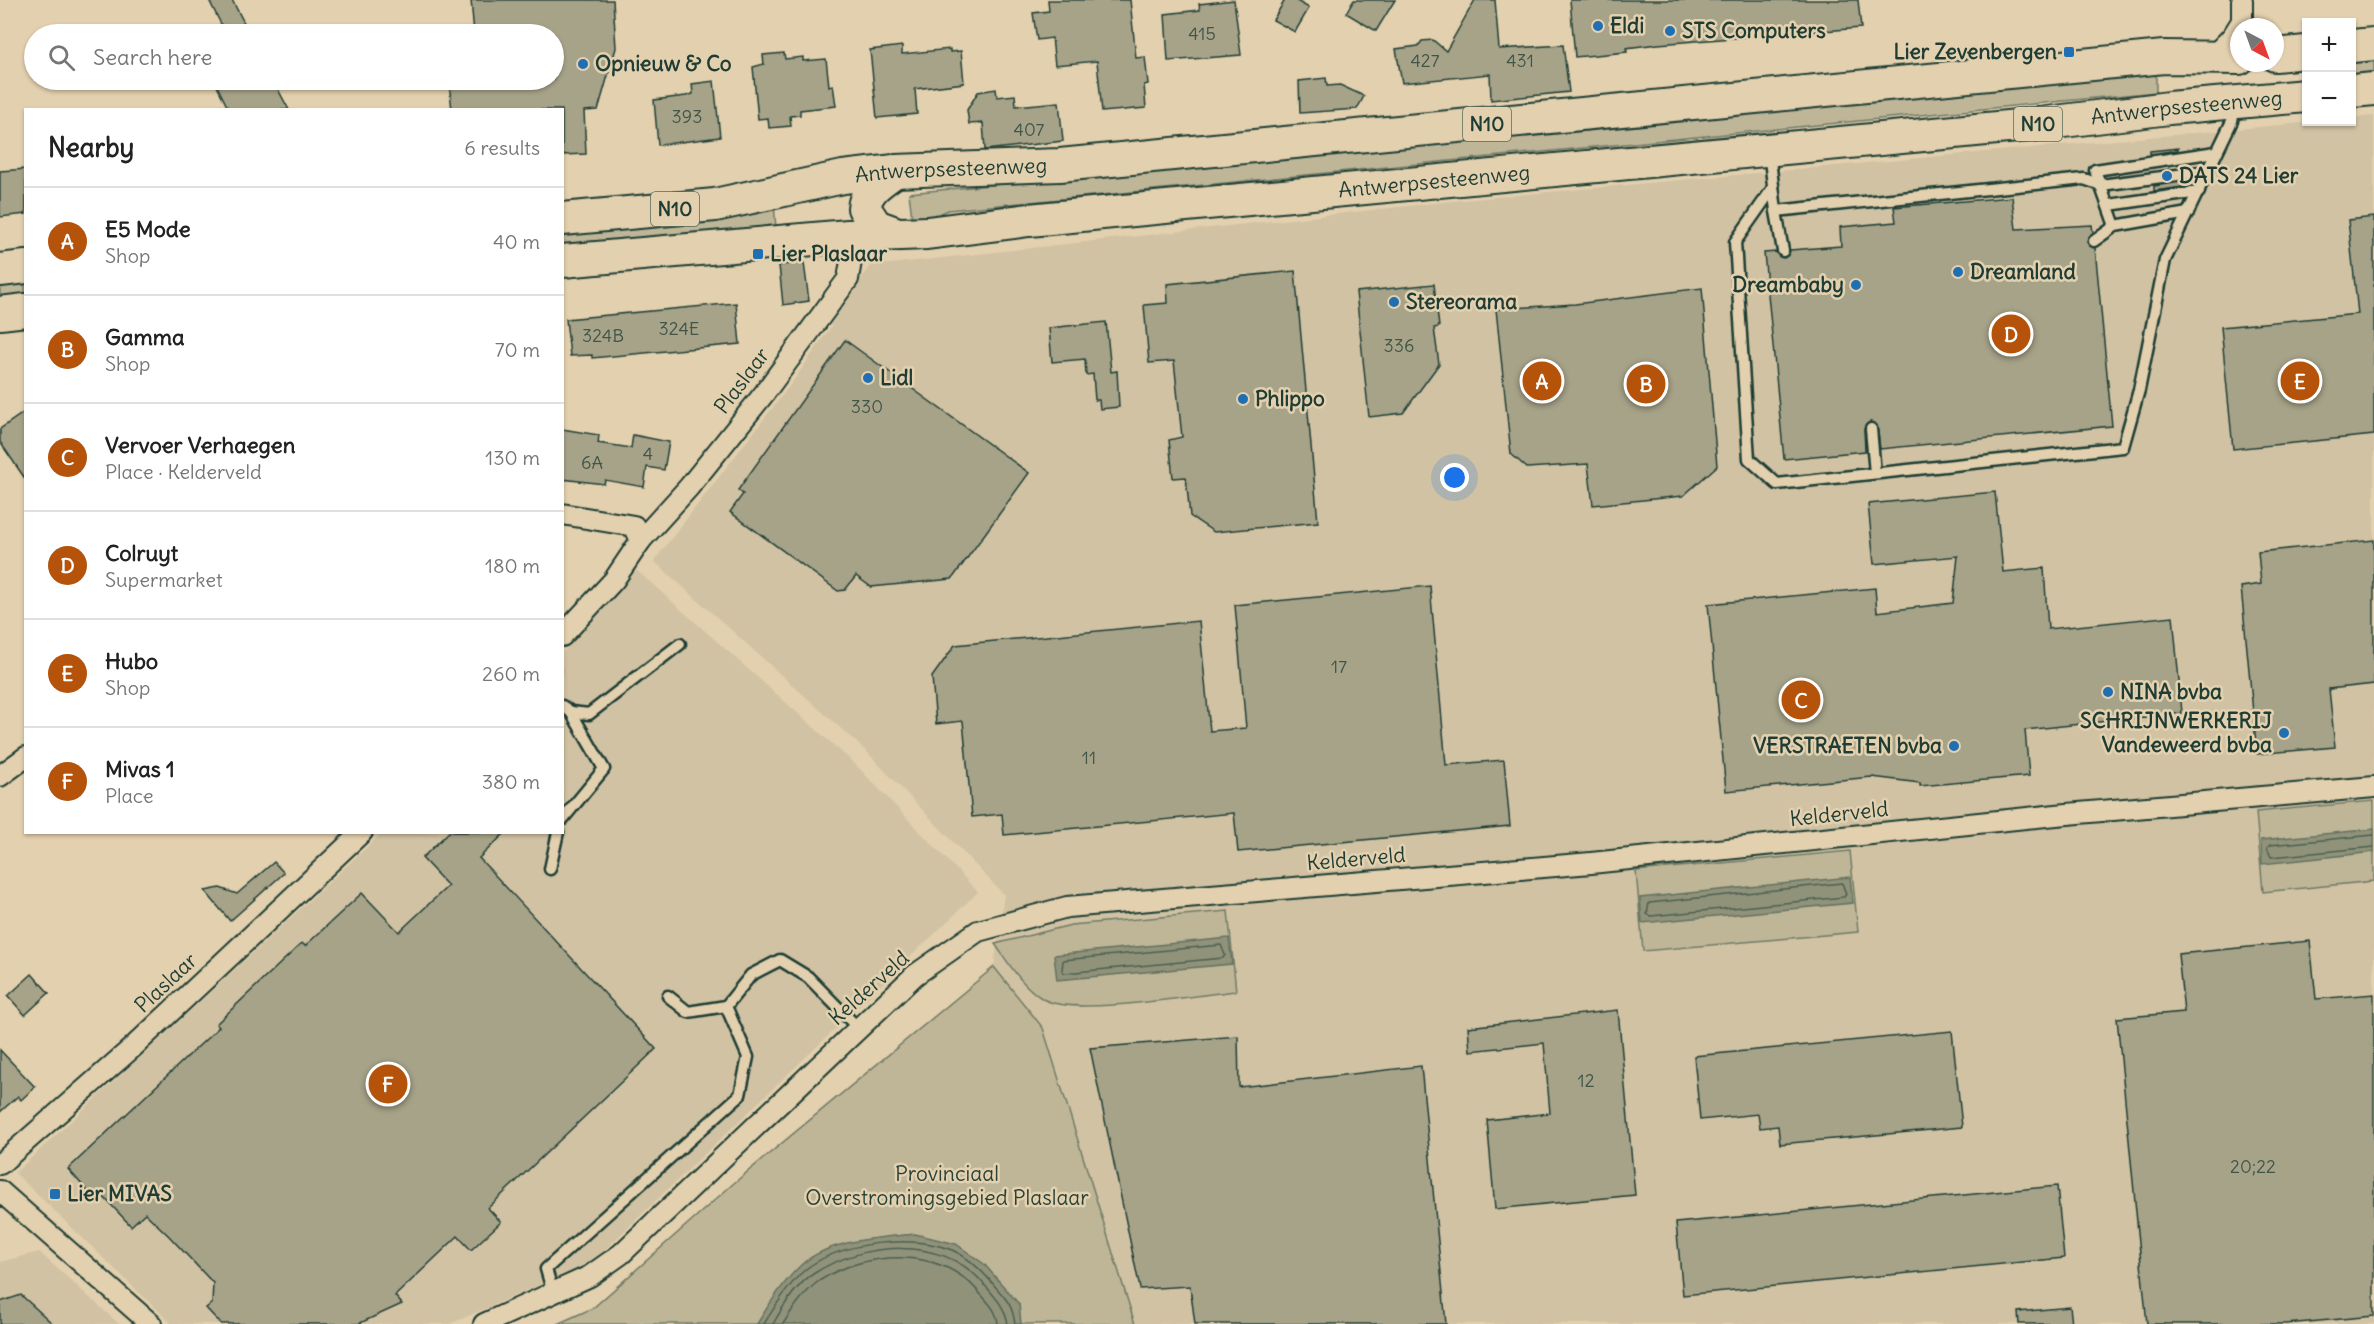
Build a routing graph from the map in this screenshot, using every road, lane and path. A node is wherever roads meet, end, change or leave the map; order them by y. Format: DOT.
graph roads {
  1 [pos="2242,0"];
  2 [pos="2244,18"];
  3 [pos="2230,42"];
  4 [pos="2374,44"];
  5 [pos="2356,46"];
  6 [pos="2224,59"];
  7 [pos="2374,89"];
  8 [pos="2356,91"];
  9 [pos="2302,96"];
  10 [pos="2235,103"];
  11 [pos="1769,148"];
  12 [pos="2216,152"];
  13 [pos="895,171"];
  14 [pos="2208,171"];
  15 [pos="2101,185"];
  16 [pos="1773,188"];
  17 [pos="2199,192"];
  18 [pos="2109,205"];
  19 [pos="1776,211"];
  20 [pos="2188,213"];
  21 [pos="564,219"];
  22 [pos="2115,226"];
  23 [pos="898,234"];
  24 [pos="848,236"];
  25 [pos="2094,241"];
  26 [pos="1783,251"];
  27 [pos="564,261"];
  28 [pos="24,267"];
  29 [pos="0,270"];
  30 [pos="24,310"];
  31 [pos="0,313"];
  32 [pos="1871,429"];
  33 [pos="1875,473"];
  34 [pos="564,514"];
  35 [pos="641,540"];
  36 [pos="564,634"];
  37 [pos="680,644"];
  38 [pos="567,709"];
  39 [pos="24,759"];
  40 [pos="0,776"];
  41 [pos="2374,787"];
  42 [pos="564,818"];
  43 [pos="360,834"];
  44 [pos="558,834"];
  45 [pos="550,869"];
  46 [pos="668,996"];
  47 [pos="726,1006"];
  48 [pos="859,1029"];
  49 [pos="0,1164"];
  50 [pos="0,1191"];
  51 [pos="553,1293"];
  52 [pos="151,1324"];
  53 [pos="484,1324"];
  1 -- 2 [label="street"];
  3 -- 6 [label="street"];
  4 -- 5 [label="main road"];
  6 -- 13 [label="main road, Antwerpsesteenweg / N10"];
  7 -- 8 [label="main road"];
  9 -- 10 [label="main road, Antwerpsesteenweg / N10"];
  10 -- 11 [label="main road, Antwerpsesteenweg / N10"];
  10 -- 12 [label="lane"];
  11 -- 16 [label="lane"];
  11 -- 23 [label="main road, Antwerpsesteenweg / N10"];
  12 -- 14 [label="lane"];
  12 -- 15 [label="lane"];
  13 -- 21 [label="main road, Antwerpsesteenweg / N10"];
  13 -- 23 [label="main road"];
  14 -- 15 [label="lane"];
  14 -- 17 [label="lane"];
  15 -- 18 [label="lane"];
  15 -- 19 [label="lane"];
  16 -- 19 [label="lane"];
  16 -- 33 [label="lane"];
  17 -- 18 [label="lane"];
  17 -- 20 [label="lane"];
  18 -- 22 [label="lane"];
  19 -- 26 [label="lane"];
  20 -- 22 [label="lane"];
  20 -- 33 [label="lane"];
  22 -- 25 [label="lane"];
  23 -- 24 [label="main road, Antwerpsesteenweg / N10"];
  24 -- 27 [label="main road, Antwerpsesteenweg / N10"];
  24 -- 35 [label="street, Plaslaar"];
  28 -- 29 [label="main road"];
  30 -- 31 [label="main road"];
  32 -- 33 [label="lane"];
  34 -- 35 [label="street"];
  35 -- 36 [label="street, Plaslaar"];
  37 -- 38 [label="lane"];
  38 -- 42 [label="lane"];
  39 -- 40 [label="street"];
  41 -- 48 [label="street, Kelderveld"];
  43 -- 49 [label="street, Plaslaar"];
  44 -- 45 [label="lane"];
  46 -- 47 [label="lane"];
  47 -- 48 [label="lane"];
  47 -- 51 [label="lane"];
  48 -- 51 [label="street, Kelderveld"];
  50 -- 52 [label="street"];
  51 -- 53 [label="street, Kelderveld"];
}
